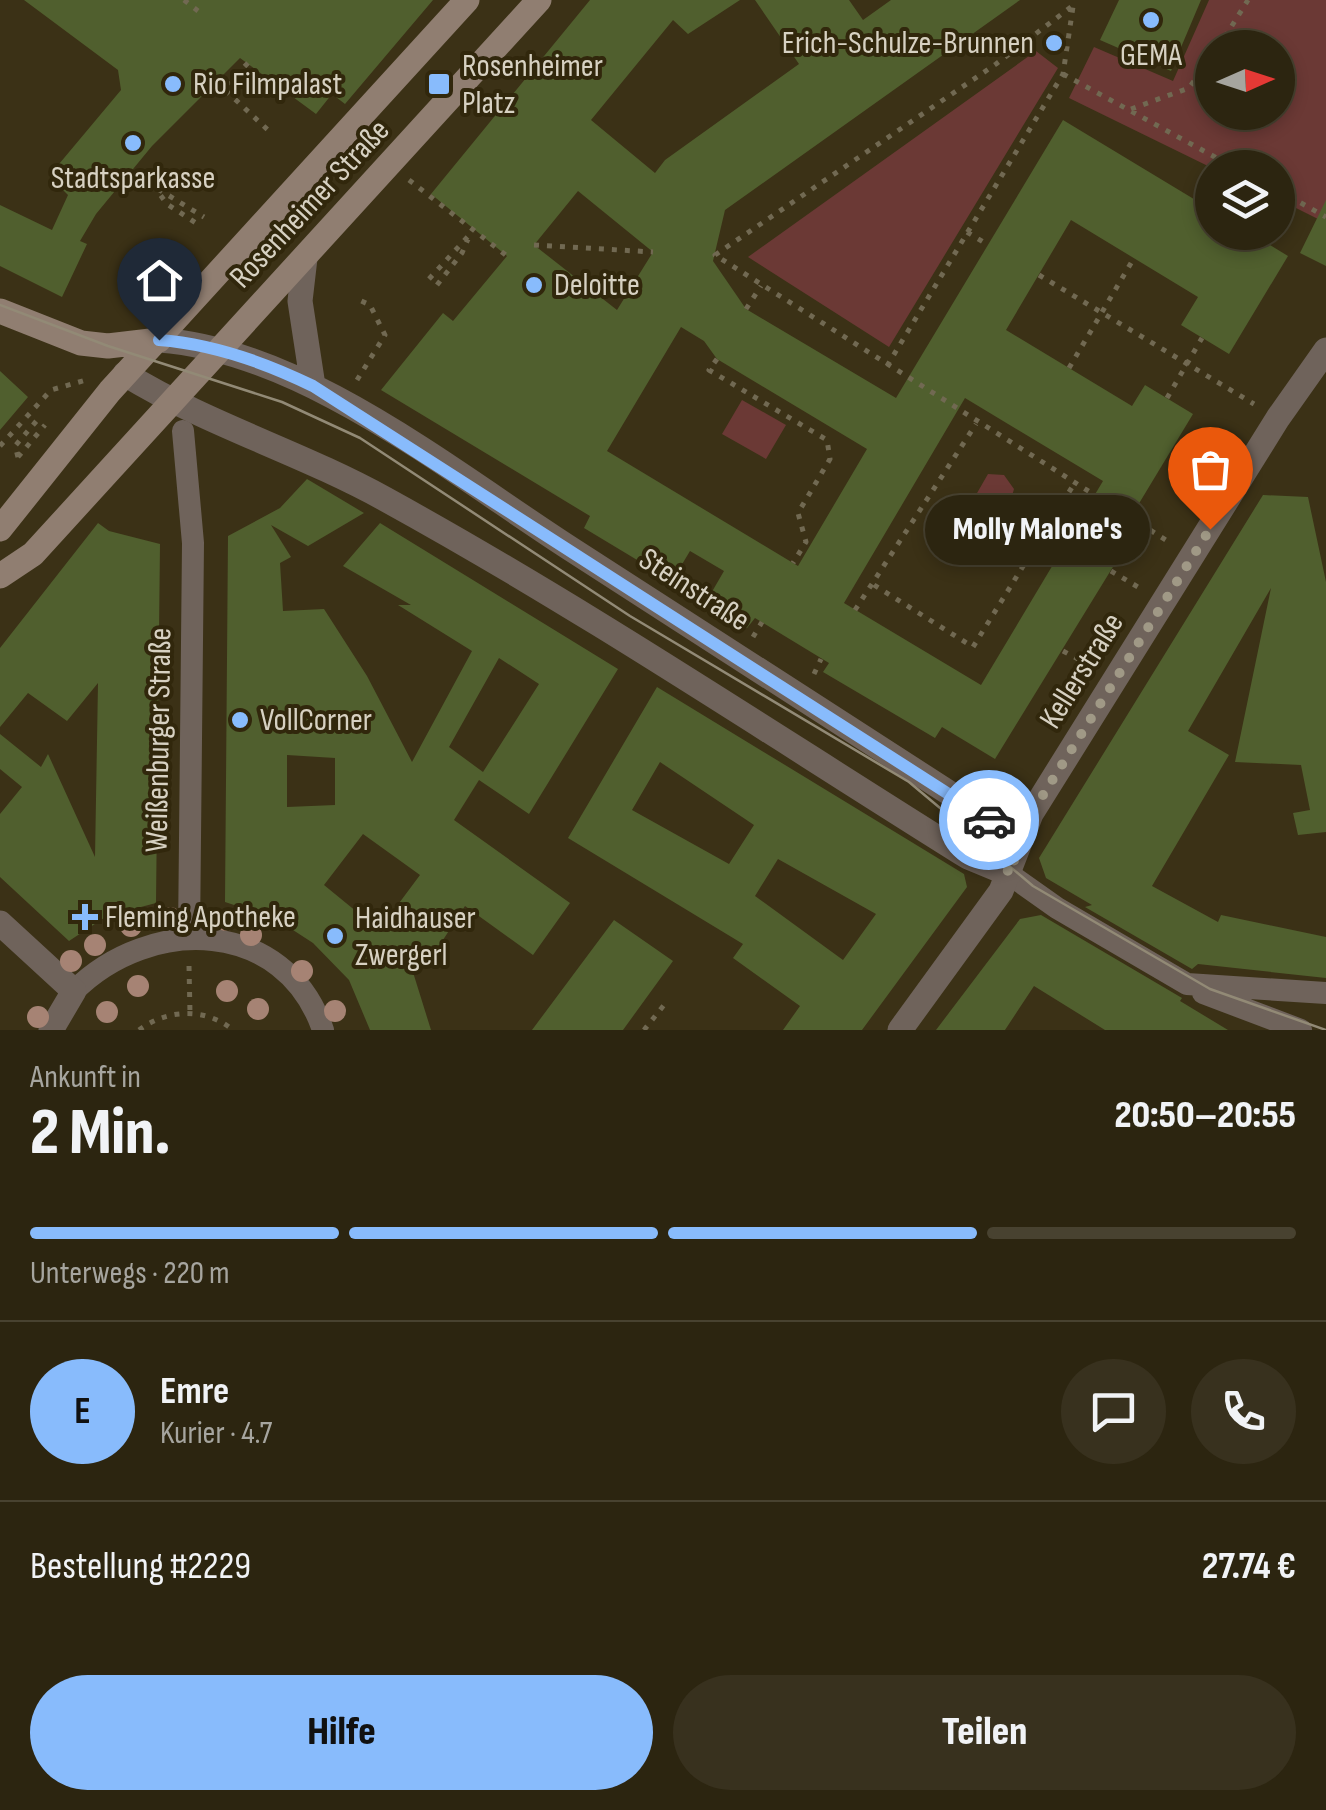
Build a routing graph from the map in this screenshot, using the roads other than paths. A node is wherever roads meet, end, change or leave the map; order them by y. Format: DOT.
graph roads {
  1 [pos="467,0"];
  2 [pos="539,0"];
  3 [pos="305,258"];
  4 [pos="0,312"];
  5 [pos="159,340"];
  6 [pos="82,343"];
  7 [pos="219,350"];
  8 [pos="1322,372"];
  9 [pos="125,374"];
  10 [pos="313,386"];
  11 [pos="169,401"];
  12 [pos="183,431"];
  13 [pos="0,529"];
  14 [pos="0,576"];
  15 [pos="1009,874"];
  16 [pos="0,924"];
  17 [pos="189,937"];
  18 [pos="1187,984"];
  19 [pos="74,991"];
  20 [pos="1326,993"];
  21 [pos="51,1030"];
  22 [pos="324,1030"];
  23 [pos="900,1030"];
  24 [pos="1300,1030"];
  1 -- 5 [label="main road, Rosenheimer Straße"];
  2 -- 3 [label="main road, Rosenheimer Straße"];
  3 -- 7 [label="main road, Rosenheimer Straße"];
  3 -- 10 [label="street"];
  4 -- 6 [label="main road"];
  5 -- 6 [label="main road"];
  5 -- 7 [label="street, Steinstraße"];
  5 -- 9 [label="main road"];
  6 -- 9 [label="main road"];
  7 -- 10 [label="street, Steinstraße"];
  7 -- 11 [label="main road, Rosenheimer Straße"];
  8 -- 15 [label="street, Kellerstraße"];
  9 -- 11 [label="street"];
  9 -- 13 [label="main road"];
  10 -- 15 [label="street, Steinstraße"];
  11 -- 14 [label="main road, Rosenheimer Straße"];
  11 -- 15 [label="street"];
  12 -- 17 [label="street, Weißenburger Straße"];
  15 -- 18 [label="street"];
  15 -- 23 [label="street, Kellerstraße"];
  16 -- 19 [label="street"];
  17 -- 19 [label="street"];
  17 -- 22 [label="street"];
  18 -- 20 [label="street"];
  18 -- 24 [label="street"];
  19 -- 21 [label="street"];
}
